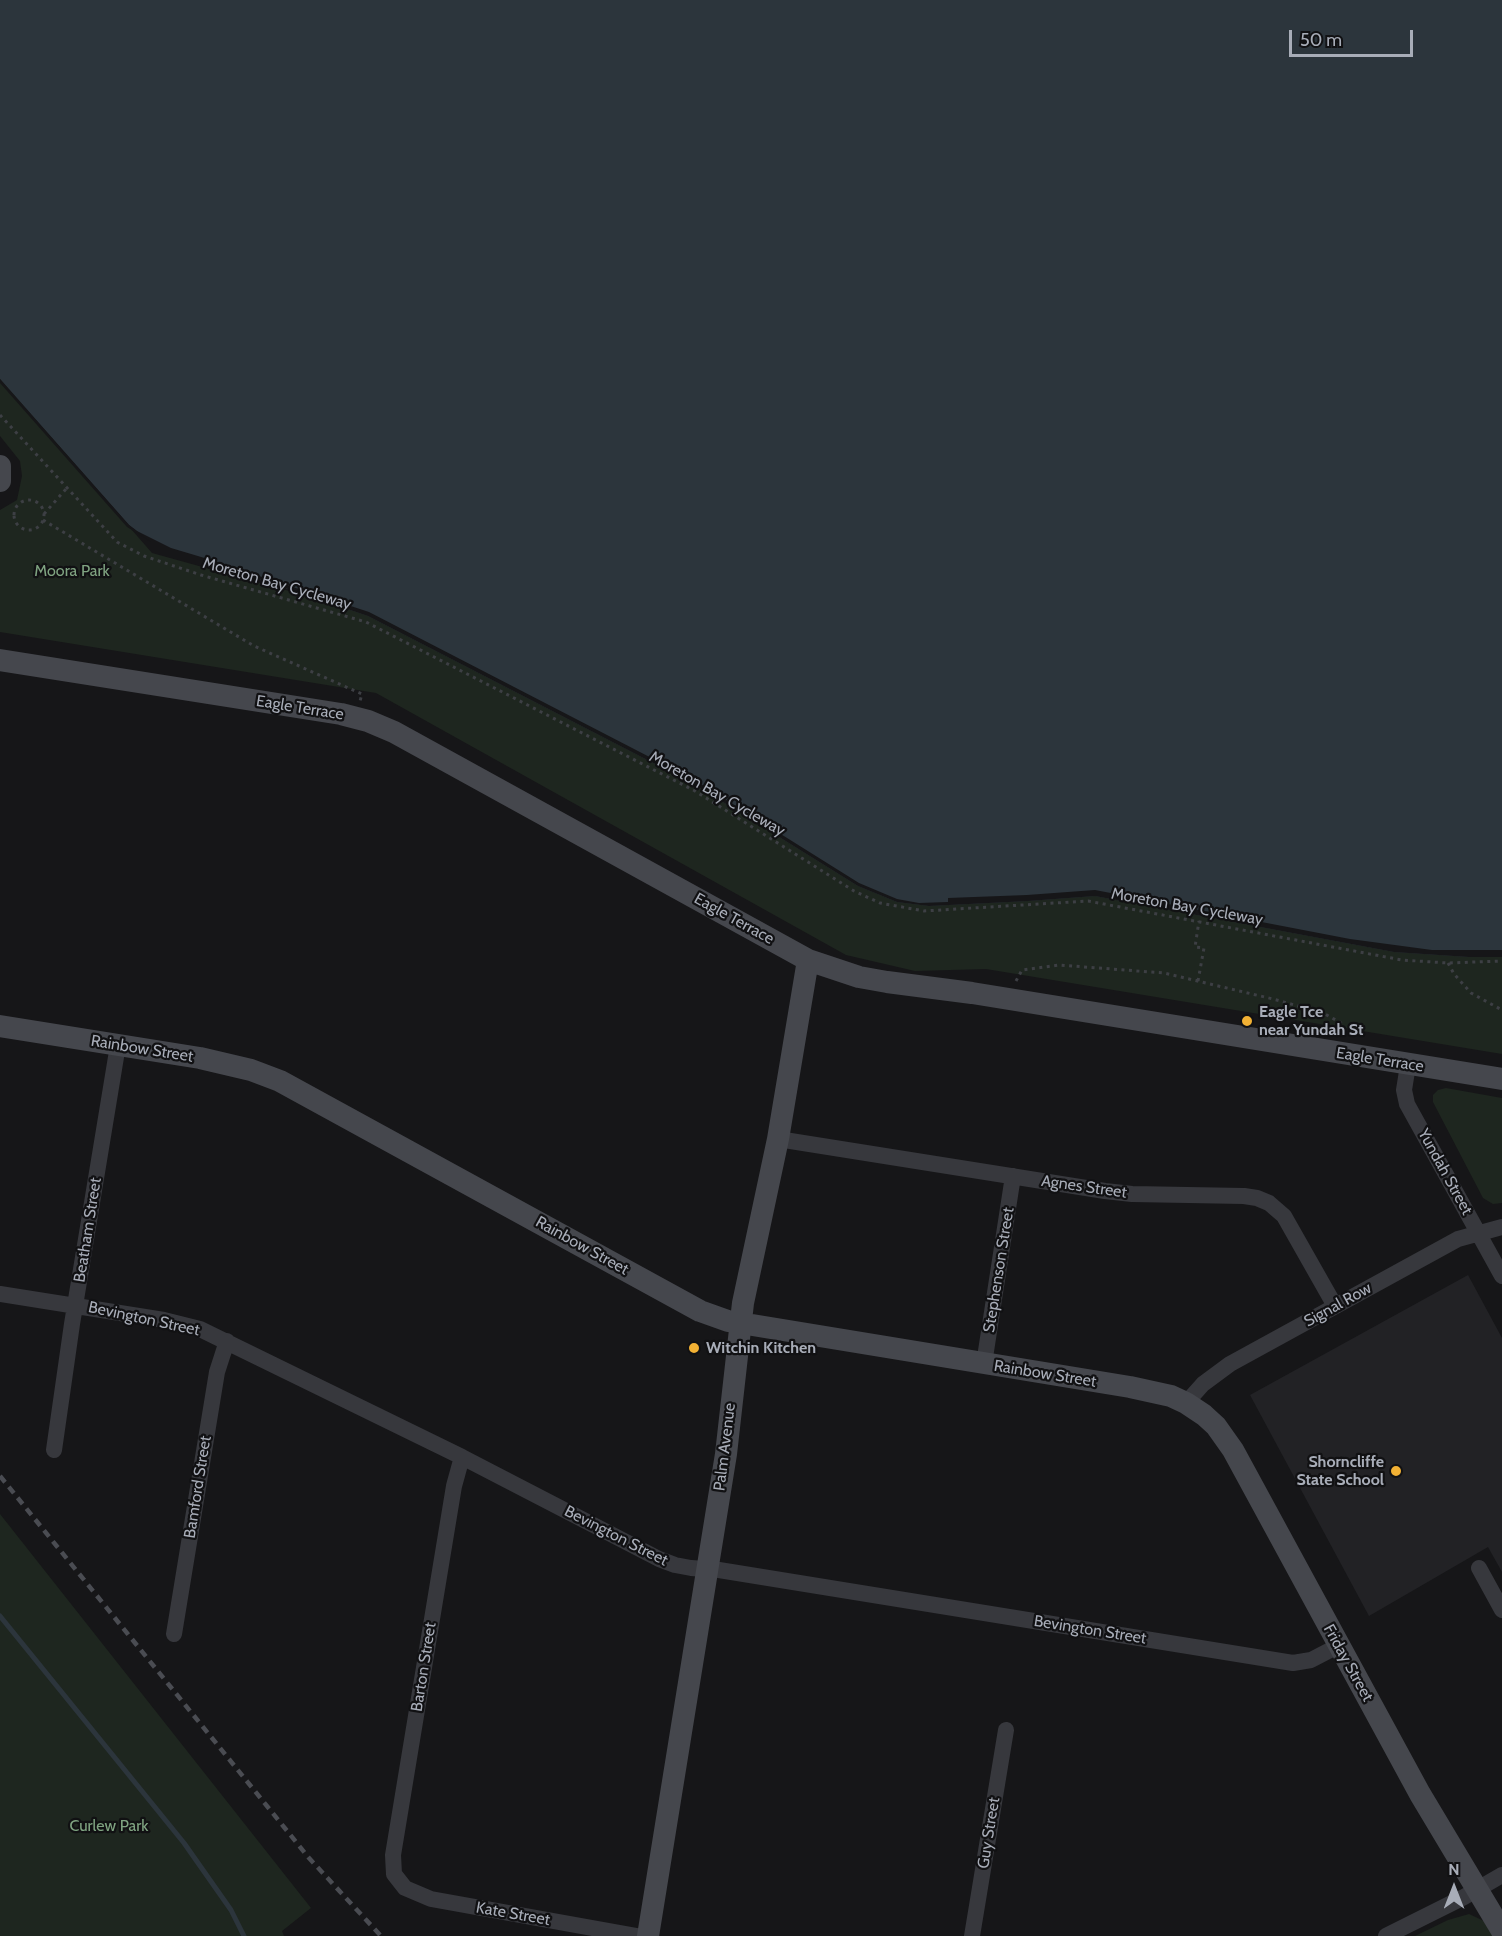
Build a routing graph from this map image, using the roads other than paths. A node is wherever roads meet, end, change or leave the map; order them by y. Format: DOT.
graph roads {
  1 [pos="0,466"];
  2 [pos="0,481"];
  3 [pos="0,660"];
  4 [pos="808,960"];
  5 [pos="0,1026"];
  6 [pos="118,1045"];
  7 [pos="1408,1065"];
  8 [pos="1502,1079"];
  9 [pos="778,1139"];
  10 [pos="1013,1176"];
  11 [pos="1502,1227"];
  12 [pos="1479,1233"];
  13 [pos="1502,1276"];
  14 [pos="0,1294"];
  15 [pos="76,1305"];
  16 [pos="1335,1306"];
  17 [pos="740,1324"];
  18 [pos="227,1341"];
  19 [pos="984,1364"];
  20 [pos="1186,1403"];
  21 [pos="54,1450"];
  22 [pos="462,1457"];
  23 [pos="1479,1568"];
  24 [pos="707,1569"];
  25 [pos="1502,1610"];
  26 [pos="174,1634"];
  27 [pos="1338,1646"];
  28 [pos="1006,1730"];
  29 [pos="1502,1875"];
  30 [pos="395,1878"];
  31 [pos="1477,1889"];
  32 [pos="1502,1931"];
  33 [pos="637,1936"];
  34 [pos="648,1936"];
  35 [pos="972,1936"];
  36 [pos="1386,1936"];
  1 -- 2 [label="street"];
  3 -- 4 [label="street, Eagle Terrace"];
  4 -- 7 [label="street, Eagle Terrace"];
  4 -- 9 [label="street, Palm Avenue"];
  5 -- 6 [label="street, Rainbow Street"];
  6 -- 15 [label="street, Beatham Street"];
  6 -- 17 [label="street, Rainbow Street"];
  7 -- 8 [label="street, Eagle Terrace"];
  7 -- 12 [label="street, Yundah Street"];
  9 -- 10 [label="street, Agnes Street"];
  9 -- 17 [label="street, Palm Avenue"];
  10 -- 16 [label="street, Agnes Street"];
  10 -- 19 [label="street, Stephenson Street"];
  11 -- 12 [label="street, Signal Row"];
  12 -- 13 [label="street, Yundah Street"];
  12 -- 16 [label="street, Signal Row"];
  14 -- 15 [label="street, Bevington Street"];
  15 -- 18 [label="street, Bevington Street"];
  15 -- 21 [label="street, Beatham Street"];
  16 -- 20 [label="street, Signal Row"];
  17 -- 19 [label="street, Rainbow Street"];
  17 -- 24 [label="street, Palm Avenue"];
  18 -- 22 [label="street, Bevington Street"];
  18 -- 26 [label="street, Bamford Street"];
  19 -- 20 [label="street, Rainbow Street"];
  20 -- 27 [label="street, Friday Street"];
  22 -- 24 [label="street, Bevington Street"];
  22 -- 30 [label="street, Barton Street"];
  23 -- 25 [label="street"];
  24 -- 27 [label="street, Bevington Street"];
  24 -- 34 [label="street, Palm Avenue"];
  27 -- 31 [label="street, Friday Street"];
  28 -- 35 [label="street, Guy Street"];
  29 -- 31 [label="street"];
  30 -- 33 [label="street, Kate Street"];
  31 -- 32 [label="street, Friday Street"];
  31 -- 36 [label="street"];
}
